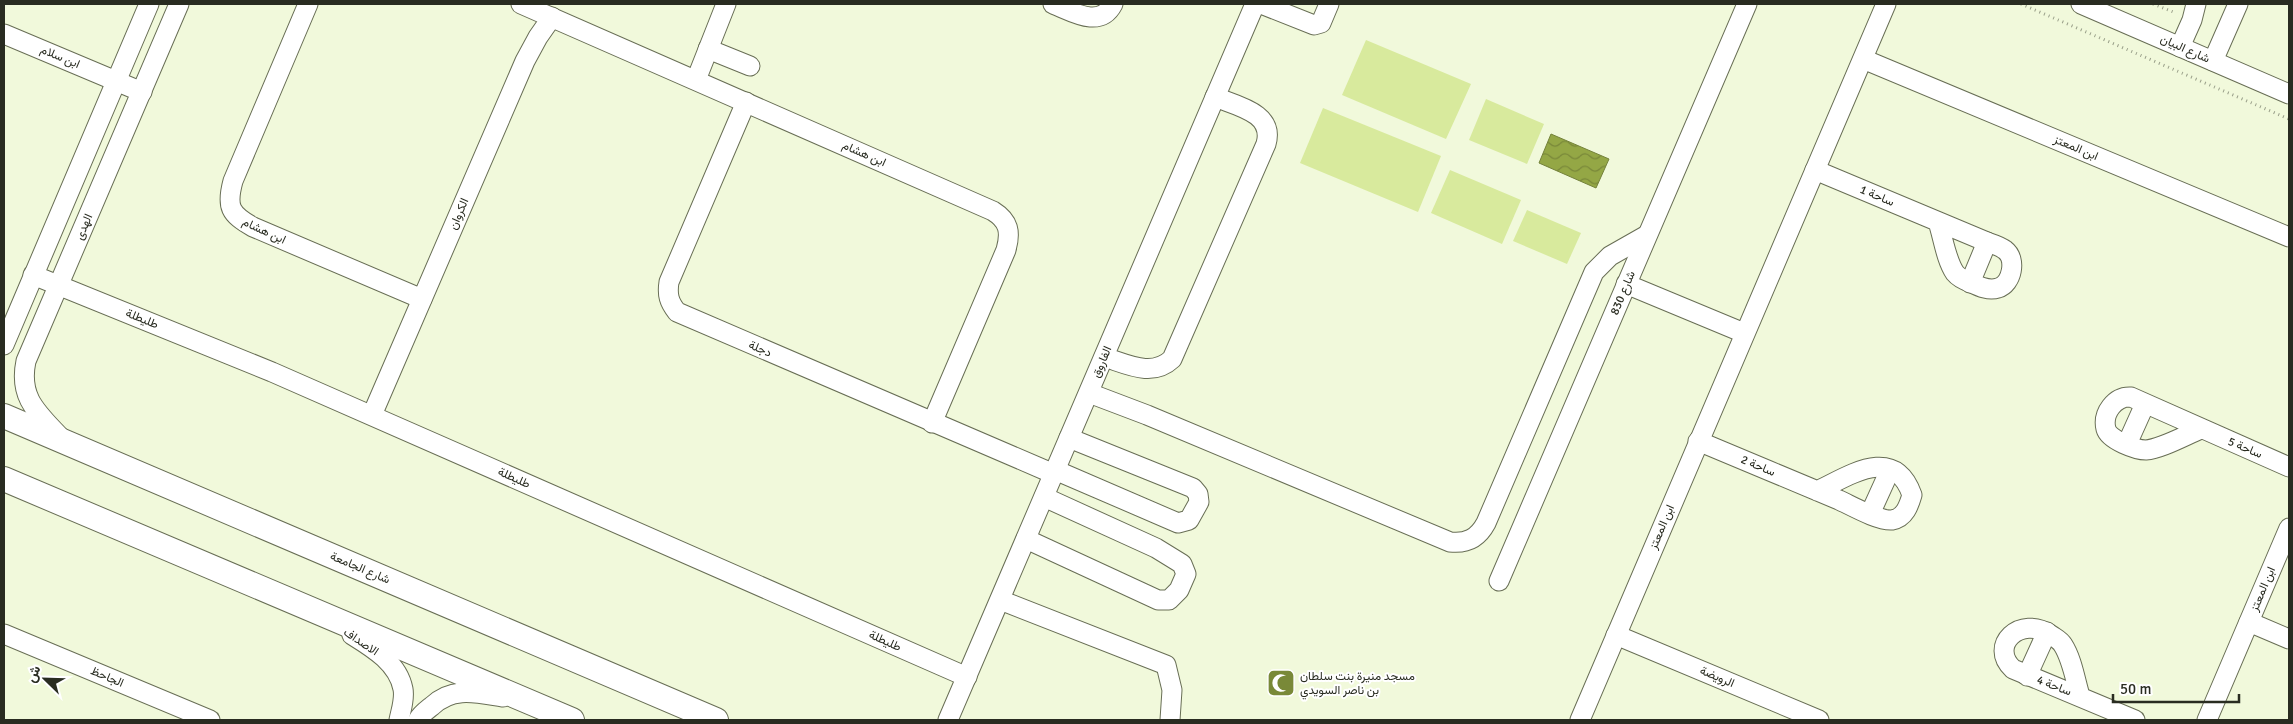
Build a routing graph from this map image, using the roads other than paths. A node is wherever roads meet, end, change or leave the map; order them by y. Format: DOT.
graph roads {
  1 [pos="149,4"];
  2 [pos="179,4"];
  3 [pos="308,4"];
  4 [pos="521,4"];
  5 [pos="726,4"];
  6 [pos="1053,4"];
  7 [pos="1113,4"];
  8 [pos="1255,4"];
  9 [pos="1261,4"];
  10 [pos="1330,4"];
  11 [pos="1747,4"];
  12 [pos="1886,4"];
  13 [pos="2081,4"];
  14 [pos="2238,4"];
  15 [pos="2194,12"];
  16 [pos="552,17"];
  17 [pos="5,38"];
  18 [pos="2180,47"];
  19 [pos="708,49"];
  20 [pos="1863,58"];
  21 [pos="2213,62"];
  22 [pos="750,66"];
  23 [pos="696,80"];
  24 [pos="116,81"];
  25 [pos="142,92"];
  26 [pos="2289,94"];
  27 [pos="1215,97"];
  28 [pos="746,102"];
  29 [pos="1815,170"];
  30 [pos="1938,222"];
  31 [pos="1648,235"];
  32 [pos="2289,237"];
  33 [pos="1987,242"];
  34 [pos="33,275"];
  35 [pos="1970,283"];
  36 [pos="1626,284"];
  37 [pos="59,286"];
  38 [pos="422,299"];
  39 [pos="1744,333"];
  40 [pos="4,344"];
  41 [pos="1104,357"];
  42 [pos="1088,393"];
  43 [pos="2146,404"];
  44 [pos="372,415"];
  45 [pos="4,416"];
  46 [pos="932,423"];
  47 [pos="2201,430"];
  48 [pos="1069,438"];
  49 [pos="1698,441"];
  50 [pos="65,443"];
  51 [pos="2127,444"];
  52 [pos="2289,467"];
  53 [pos="1890,470"];
  54 [pos="1055,472"];
  55 [pos="4,479"];
  56 [pos="1817,491"];
  57 [pos="1044,497"];
  58 [pos="1870,514"];
  59 [pos="2289,528"];
  60 [pos="1026,539"];
  61 [pos="1499,582"];
  62 [pos="1000,600"];
  63 [pos="304,606"];
  64 [pos="2249,622"];
  65 [pos="2047,632"];
  66 [pos="4,634"];
  67 [pos="1616,634"];
  68 [pos="2289,639"];
  69 [pos="2027,676"];
  70 [pos="967,677"];
  71 [pos="2080,696"];
  72 [pos="529,702"];
  73 [pos="210,720"];
  74 [pos="400,720"];
  75 [pos="418,720"];
  76 [pos="572,720"];
  77 [pos="716,720"];
  78 [pos="948,720"];
  79 [pos="1170,720"];
  80 [pos="1580,720"];
  81 [pos="1818,720"];
  82 [pos="2135,720"];
  83 [pos="2207,720"];
  1 -- 24 [label="street"];
  2 -- 25 [label="street, الهدى"];
  3 -- 38 [label="street, ابن هشام"];
  4 -- 16 [label="street, ابن هشام"];
  5 -- 19 [label="street"];
  6 -- 7 [label="street"];
  8 -- 27 [label="street, الفاروق"];
  9 -- 10 [label="street"];
  11 -- 31 [label="street, شارع 830"];
  12 -- 20 [label="street, ابن المعتز"];
  13 -- 18 [label="street, شارع البيان"];
  14 -- 21 [label="street"];
  15 -- 18 [label="street"];
  16 -- 23 [label="street, ابن هشام"];
  16 -- 38 [label="street, الكروان"];
  17 -- 24 [label="street, ابن سلام"];
  18 -- 21 [label="street, شارع البيان"];
  19 -- 22 [label="street"];
  19 -- 23 [label="street"];
  20 -- 29 [label="street, ابن المعتز"];
  20 -- 32 [label="street, ابن المعتز"];
  21 -- 26 [label="street, شارع البيان"];
  23 -- 28 [label="street, ابن هشام"];
  24 -- 25 [label="street, ابن سلام"];
  24 -- 34 [label="street"];
  25 -- 37 [label="street, الهدى"];
  27 -- 41 [label="street, الفاروق"];
  27 -- 41 [label="street"];
  28 -- 46 [label="street, ابن هشام"];
  28 -- 46 [label="street, دجلة"];
  29 -- 30 [label="street, ساحة 1"];
  29 -- 39 [label="street, ابن المعتز"];
  30 -- 33 [label="street, ساحة 1"];
  30 -- 35 [label="street, ساحة 1"];
  31 -- 36 [label="street, شارع 830"];
  31 -- 42 [label="street"];
  33 -- 35 [label="street"];
  33 -- 35 [label="street, ساحة 1"];
  34 -- 37 [label="street, طليطلة"];
  34 -- 40 [label="street"];
  36 -- 39 [label="street"];
  36 -- 61 [label="street, شارع 830"];
  37 -- 44 [label="street, طليطلة"];
  37 -- 50 [label="street, الهدى"];
  38 -- 44 [label="street, الكروان"];
  39 -- 49 [label="street, ابن المعتز"];
  41 -- 42 [label="street, الفاروق"];
  42 -- 48 [label="street, الفاروق"];
  43 -- 47 [label="street, ساحة 5"];
  43 -- 51 [label="street"];
  43 -- 51 [label="street, ساحة 5"];
  44 -- 70 [label="street, طليطلة"];
  45 -- 50 [label="main road, شارع الجامعة"];
  46 -- 54 [label="street, دجلة"];
  47 -- 51 [label="street, ساحة 5"];
  47 -- 52 [label="street, ساحة 5"];
  48 -- 54 [label="street, الفاروق"];
  48 -- 54 [label="street, دجلة"];
  49 -- 56 [label="street, ساحة 2"];
  49 -- 67 [label="street, ابن المعتز"];
  50 -- 77 [label="main road, شارع الجامعة"];
  53 -- 56 [label="street"];
  53 -- 58 [label="street"];
  53 -- 58 [label="street, ساحة 2"];
  54 -- 57 [label="street, الفاروق"];
  55 -- 63 [label="main road"];
  56 -- 58 [label="street, ساحة 2"];
  57 -- 60 [label="street, الفاروق"];
  57 -- 60 [label="street"];
  59 -- 64 [label="street, ابن المعتز"];
  60 -- 62 [label="street, الفاروق"];
  62 -- 70 [label="street, الفاروق"];
  62 -- 79 [label="street"];
  63 -- 72 [label="main road"];
  63 -- 74 [label="street, الاصداف"];
  64 -- 68 [label="street, ابن المعتز"];
  64 -- 83 [label="street, ابن المعتز"];
  65 -- 69 [label="street, ساحة 4"];
  65 -- 69 [label="street, ساحة 4"];
  65 -- 71 [label="street, ساحة 4"];
  66 -- 73 [label="street, الجاحظ"];
  67 -- 80 [label="street, ابن المعتز"];
  67 -- 81 [label="street, الرويضة"];
  69 -- 71 [label="street, ساحة 4"];
  70 -- 78 [label="street, الفاروق"];
  71 -- 82 [label="street, ساحة 4"];
  72 -- 75 [label="street"];
  72 -- 76 [label="main road"];
}
